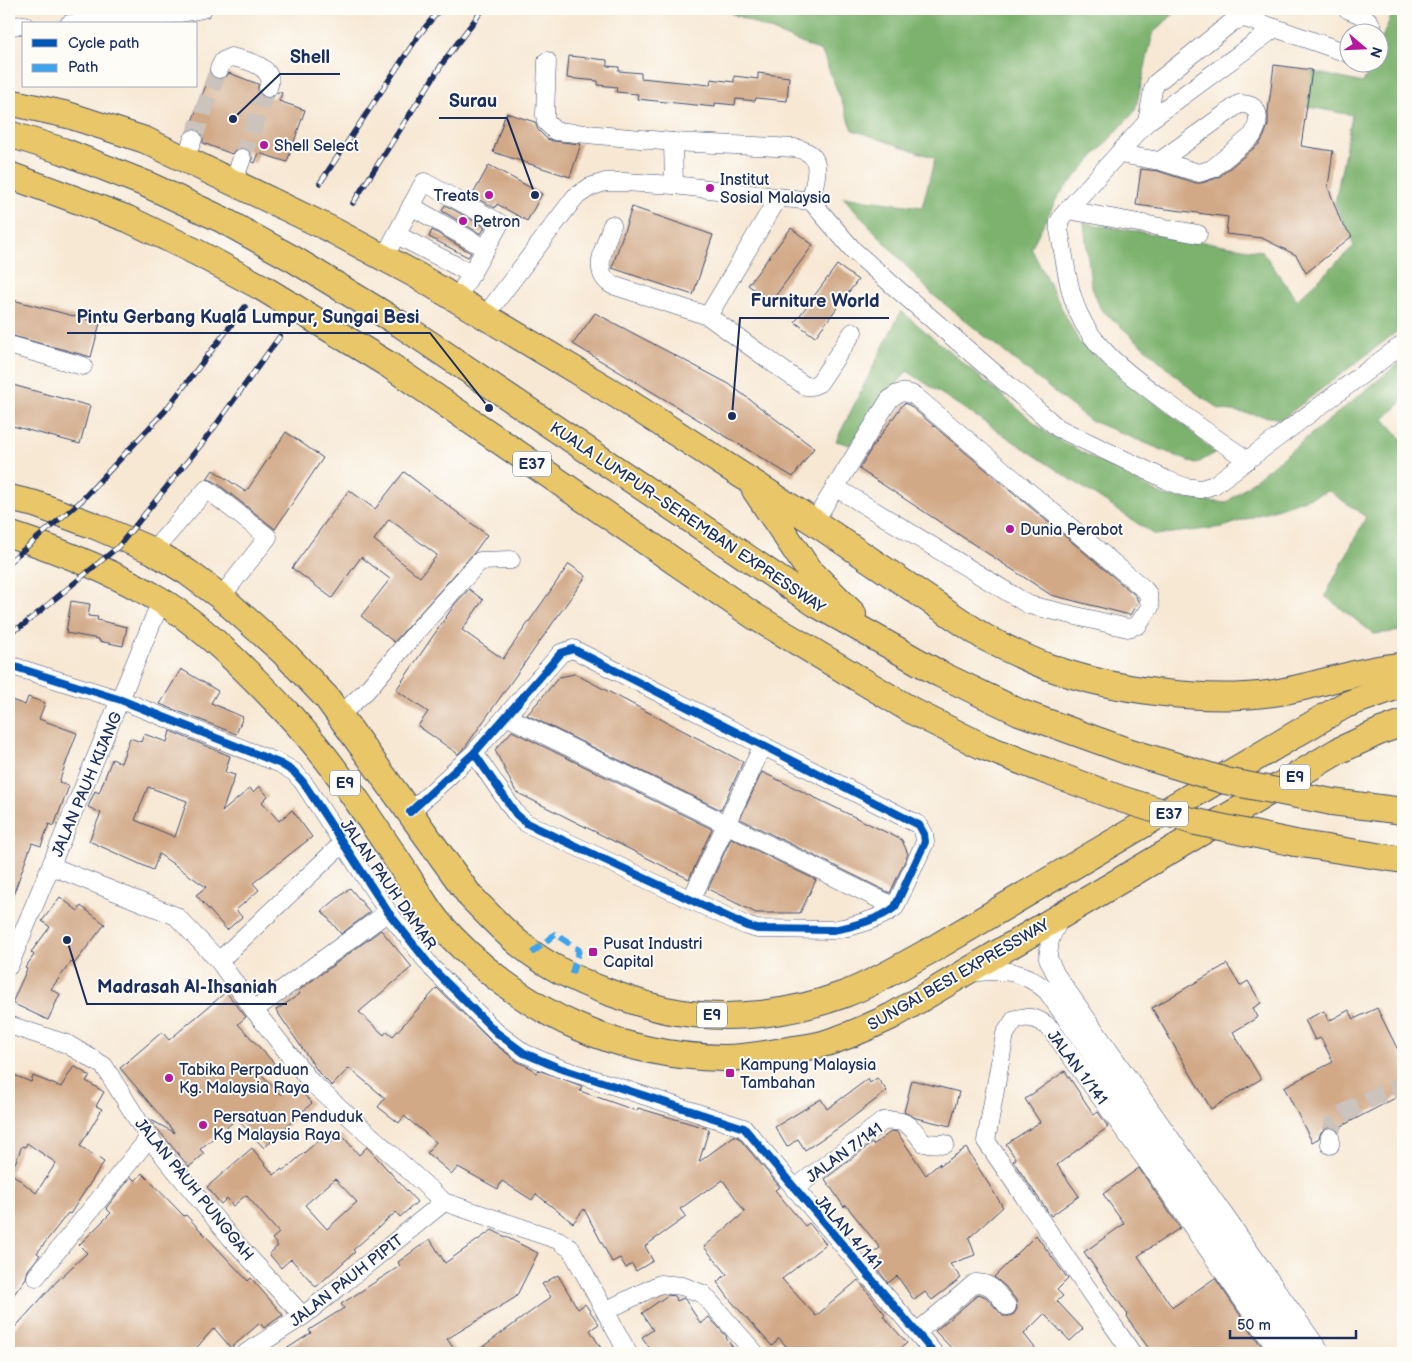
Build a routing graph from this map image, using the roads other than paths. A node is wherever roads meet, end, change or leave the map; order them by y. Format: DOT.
graph roads {
  1 [pos="203,9"];
  2 [pos="1347,9"];
  3 [pos="1241,14"];
  4 [pos="95,22"];
  5 [pos="1370,22"];
  6 [pos="22,25"];
  7 [pos="9,26"];
  8 [pos="1276,28"];
  9 [pos="1340,50"];
  10 [pos="546,61"];
  11 [pos="218,69"];
  12 [pos="268,88"];
  13 [pos="9,102"];
  14 [pos="1147,122"];
  15 [pos="9,134"];
  16 [pos="673,142"];
  17 [pos="1119,154"];
  18 [pos="242,158"];
  19 [pos="1160,161"];
  20 [pos="9,175"];
  21 [pos="233,183"];
  22 [pos="674,185"];
  23 [pos="778,198"];
  24 [pos="811,201"];
  25 [pos="411,206"];
  26 [pos="1068,210"];
  27 [pos="612,225"];
  28 [pos="1198,234"];
  29 [pos="396,235"];
  30 [pos="486,249"];
  31 [pos="384,258"];
  32 [pos="472,274"];
  33 [pos="457,299"];
  34 [pos="485,316"];
  35 [pos="708,316"];
  36 [pos="853,332"];
  37 [pos="1403,344"];
  38 [pos="9,346"];
  39 [pos="82,366"];
  40 [pos="1248,460"];
  41 [pos="9,482"];
  42 [pos="749,482"];
  43 [pos="835,487"];
  44 [pos="9,498"];
  45 [pos="35,504"];
  46 [pos="814,522"];
  47 [pos="9,534"];
  48 [pos="153,552"];
  49 [pos="511,560"];
  50 [pos="221,597"];
  51 [pos="161,601"];
  52 [pos="877,639"];
  53 [pos="9,665"];
  54 [pos="1403,666"];
  55 [pos="1403,685"];
  56 [pos="121,700"];
  57 [pos="340,715"];
  58 [pos="506,716"];
  59 [pos="1403,722"];
  60 [pos="763,745"];
  61 [pos="474,753"];
  62 [pos="410,812"];
  63 [pos="1403,812"];
  64 [pos="726,824"];
  65 [pos="343,843"];
  66 [pos="1403,860"];
  67 [pos="51,866"];
  68 [pos="691,900"];
  69 [pos="895,907"];
  70 [pos="388,912"];
  71 [pos="1062,914"];
  72 [pos="219,961"];
  73 [pos="9,966"];
  74 [pos="961,974"];
  75 [pos="254,1010"];
  76 [pos="9,1025"];
  77 [pos="744,1128"];
  78 [pos="149,1138"];
  79 [pos="945,1144"];
  80 [pos="794,1189"];
  81 [pos="444,1202"];
  82 [pos="36,1277"];
  83 [pos="1007,1306"];
  84 [pos="605,1311"];
  85 [pos="303,1316"];
  86 [pos="916,1332"];
  87 [pos="246,1353"];
  88 [pos="628,1353"];
  89 [pos="755,1353"];
  90 [pos="934,1353"];
  91 [pos="1132,1353"];
  92 [pos="1279,1353"];
  93 [pos="1300,1353"];
  94 [pos="1321,1353"];
  1 -- 4 [label="street"];
  2 -- 5 [label="street"];
  3 -- 8 [label="street"];
  3 -- 14 [label="street"];
  6 -- 7 [label="street"];
  8 -- 9 [label="street"];
  8 -- 14 [label="street"];
  10 -- 16 [label="street"];
  11 -- 12 [label="street"];
  13 -- 21 [label="highway"];
  14 -- 17 [label="street"];
  15 -- 52 [label="highway, KUALA LUMPUR–SEREMBAN EXPRESSWAY / E37"];
  16 -- 22 [label="street"];
  16 -- 24 [label="street"];
  17 -- 19 [label="street"];
  17 -- 26 [label="street"];
  18 -- 21 [label="street"];
  19 -- 19 [label="street"];
  20 -- 66 [label="highway, E37, bridge"];
  21 -- 31 [label="highway"];
  22 -- 23 [label="street"];
  22 -- 34 [label="street"];
  23 -- 24 [label="street"];
  23 -- 35 [label="street"];
  24 -- 40 [label="street"];
  25 -- 29 [label="street"];
  25 -- 30 [label="street"];
  25 -- 30 [label="street"];
  26 -- 28 [label="street"];
  26 -- 40 [label="street"];
  27 -- 35 [label="street"];
  29 -- 31 [label="street"];
  29 -- 32 [label="street"];
  30 -- 32 [label="street"];
  31 -- 33 [label="highway"];
  32 -- 33 [label="street"];
  33 -- 34 [label="highway"];
  34 -- 42 [label="highway"];
  35 -- 36 [label="street"];
  37 -- 40 [label="street"];
  38 -- 39 [label="street"];
  41 -- 45 [label="highway"];
  42 -- 46 [label="highway"];
  42 -- 52 [label="highway"];
  43 -- 43 [label="street"];
  43 -- 46 [label="street"];
  44 -- 45 [label="highway, E9"];
  45 -- 48 [label="highway, E9"];
  46 -- 54 [label="highway"];
  47 -- 51 [label="highway, SUNGAI BESI EXPRESSWAY / E9"];
  48 -- 50 [label="highway, E9"];
  48 -- 50 [label="street"];
  49 -- 57 [label="street"];
  50 -- 57 [label="highway, E9"];
  51 -- 56 [label="street, JALAN PAUH KIJANG"];
  51 -- 74 [label="highway, SUNGAI BESI EXPRESSWAY / E9"];
  52 -- 63 [label="highway, KUALA LUMPUR–SEREMBAN EXPRESSWAY / E37, bridge"];
  53 -- 56 [label="street, JALAN PAUH DAMAR"];
  55 -- 62 [label="highway, E9"];
  56 -- 65 [label="street, JALAN PAUH DAMAR"];
  56 -- 67 [label="street, JALAN PAUH KIJANG"];
  57 -- 62 [label="highway, E9"];
  58 -- 60 [label="street"];
  58 -- 61 [label="street"];
  58 -- 64 [label="street"];
  59 -- 71 [label="highway, SUNGAI BESI EXPRESSWAY / E9"];
  60 -- 64 [label="street"];
  60 -- 69 [label="street"];
  61 -- 62 [label="street"];
  61 -- 68 [label="street"];
  64 -- 68 [label="street"];
  64 -- 69 [label="street"];
  65 -- 70 [label="street, JALAN PAUH DAMAR"];
  65 -- 72 [label="street"];
  67 -- 72 [label="street"];
  67 -- 73 [label="street, JALAN PAUH KIJANG"];
  68 -- 69 [label="street"];
  70 -- 75 [label="street"];
  70 -- 77 [label="street, JALAN PAUH DAMAR"];
  71 -- 74 [label="highway, SUNGAI BESI EXPRESSWAY / E9"];
  71 -- 94 [label="street, JALAN 1/141"];
  72 -- 75 [label="street"];
  74 -- 93 [label="street, JALAN 1/141"];
  75 -- 81 [label="street"];
  76 -- 78 [label="street, JALAN PAUH PUNGGAH"];
  77 -- 80 [label="street, JALAN 4/141"];
  78 -- 82 [label="street"];
  78 -- 85 [label="street, JALAN PAUH PUNGGAH"];
  79 -- 80 [label="street, JALAN 7/141"];
  80 -- 86 [label="street, JALAN 4/141"];
  81 -- 84 [label="street"];
  81 -- 85 [label="street, JALAN PAUH PIPIT"];
  83 -- 86 [label="street"];
  84 -- 88 [label="street"];
  84 -- 89 [label="street"];
  85 -- 87 [label="street, JALAN PAUH PIPIT"];
  86 -- 90 [label="street, JALAN 4/141"];
  91 -- 92 [label="street, JALAN 1/141"];
}
